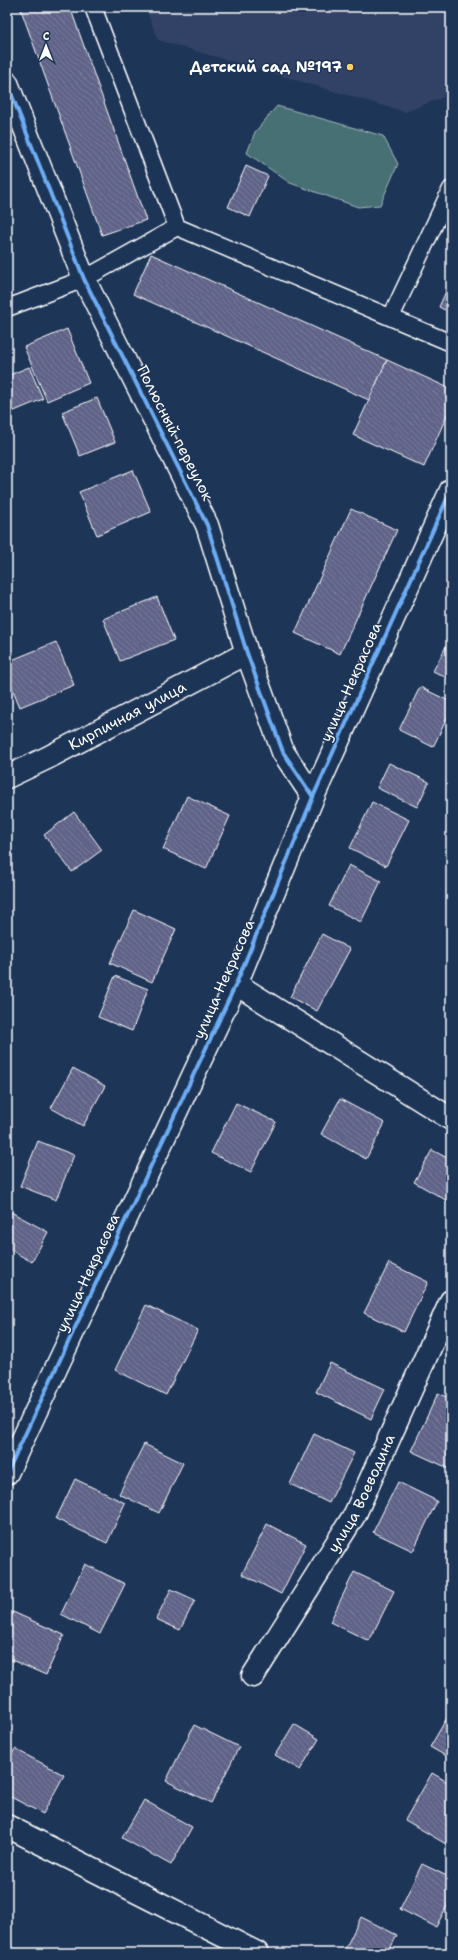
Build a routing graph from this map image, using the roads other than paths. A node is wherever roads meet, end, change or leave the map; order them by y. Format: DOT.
graph roads {
  1 [pos="93,7"];
  2 [pos="7,83"];
  3 [pos="451,189"];
  4 [pos="177,227"];
  5 [pos="84,279"];
  6 [pos="7,308"];
  7 [pos="391,317"];
  8 [pos="451,343"];
  9 [pos="451,490"];
  10 [pos="247,653"];
  11 [pos="7,776"];
  12 [pos="313,797"];
  13 [pos="236,984"];
  14 [pos="451,1119"];
  15 [pos="451,1301"];
  16 [pos="8,1467"];
  17 [pos="254,1676"];
  18 [pos="7,1826"];
  19 [pos="257,1953"];
  1 -- 4 [label="lane"];
  2 -- 5 [label="street, Полюсный переулок"];
  3 -- 7 [label="lane"];
  4 -- 5 [label="lane"];
  4 -- 7 [label="lane"];
  5 -- 6 [label="lane"];
  5 -- 10 [label="street, Полюсный переулок"];
  7 -- 8 [label="lane"];
  9 -- 12 [label="street, улица Некрасова"];
  10 -- 11 [label="street, Кирпичная улица"];
  10 -- 12 [label="street, Полюсный переулок"];
  12 -- 13 [label="street, улица Некрасова"];
  13 -- 14 [label="street"];
  13 -- 16 [label="street, улица Некрасова"];
  15 -- 17 [label="street, улица Воеводина"];
  18 -- 19 [label="street"];
}
